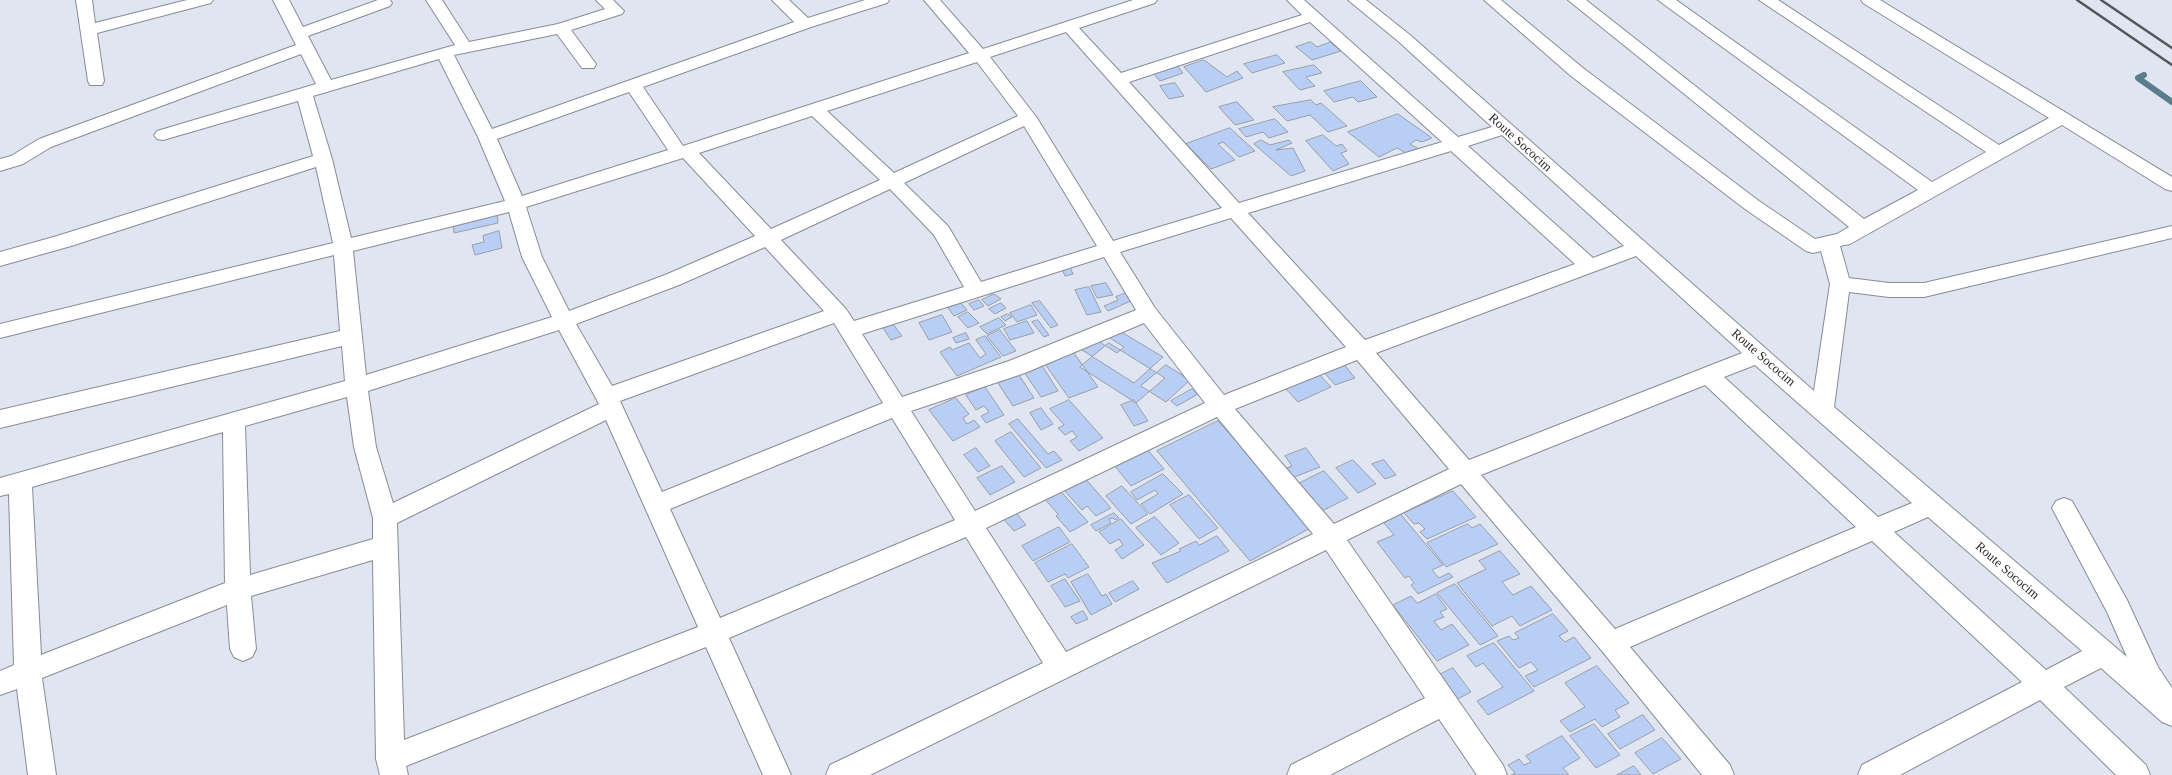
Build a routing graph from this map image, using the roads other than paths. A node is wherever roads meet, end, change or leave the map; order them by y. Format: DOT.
graph roads {
  1 [pos="84,0"];
  2 [pos="205,0"];
  3 [pos="281,0"];
  4 [pos="434,0"];
  5 [pos="604,0"];
  6 [pos="780,0"];
  7 [pos="881,0"];
  8 [pos="932,0"];
  9 [pos="1094,0"];
  10 [pos="1149,0"];
  11 [pos="1296,0"];
  12 [pos="1356,0"];
  13 [pos="1492,0"];
  14 [pos="1576,0"];
  15 [pos="1666,0"];
  16 [pos="1767,0"];
  17 [pos="1869,0"];
  18 [pos="384,4"];
  19 [pos="1110,13"];
  20 [pos="1314,16"];
  21 [pos="805,24"];
  22 [pos="1069,26"];
  23 [pos="561,28"];
  24 [pos="88,30"];
  25 [pos="302,40"];
  26 [pos="454,49"];
  27 [pos="980,55"];
  28 [pos="588,64"];
  29 [pos="1117,80"];
  30 [pos="96,81"];
  31 [pos="632,84"];
  32 [pos="326,87"];
  33 [pos="304,93"];
  34 [pos="815,109"];
  35 [pos="1028,118"];
  36 [pos="2062,118"];
  37 [pos="1504,129"];
  38 [pos="163,135"];
  39 [pos="487,137"];
  40 [pos="1455,144"];
  41 [pos="683,152"];
  42 [pos="2000,153"];
  43 [pos="323,160"];
  44 [pos="0,165"];
  45 [pos="892,181"];
  46 [pos="2172,185"];
  47 [pos="1931,190"];
  48 [pos="516,204"];
  49 [pos="1234,210"];
  50 [pos="1863,228"];
  51 [pos="2172,232"];
  52 [pos="769,238"];
  53 [pos="1829,243"];
  54 [pos="342,245"];
  55 [pos="1638,248"];
  56 [pos="1108,249"];
  57 [pos="0,259"];
  58 [pos="1590,266"];
  59 [pos="1840,284"];
  60 [pos="976,290"];
  61 [pos="1148,313"];
  62 [pos="564,321"];
  63 [pos="844,322"];
  64 [pos="0,331"];
  65 [pos="351,336"];
  66 [pos="1361,350"];
  67 [pos="1758,355"];
  68 [pos="1708,375"];
  69 [pos="356,386"];
  70 [pos="609,402"];
  71 [pos="1220,406"];
  72 [pos="897,407"];
  73 [pos="1822,410"];
  74 [pos="0,419"];
  75 [pos="234,421"];
  76 [pos="1466,471"];
  77 [pos="10,484"];
  78 [pos="655,505"];
  79 [pos="1931,505"];
  80 [pos="2064,508"];
  81 [pos="385,518"];
  82 [pos="971,524"];
  83 [pos="1875,529"];
  84 [pos="1330,536"];
  85 [pos="385,546"];
  86 [pos="238,589"];
  87 [pos="712,633"];
  88 [pos="1611,643"];
  89 [pos="243,649"];
  90 [pos="2102,654"];
  91 [pos="1060,667"];
  92 [pos="28,671"];
  93 [pos="0,683"];
  94 [pos="2042,684"];
  95 [pos="1444,702"];
  96 [pos="2172,713"];
  97 [pos="392,767"];
  98 [pos="42,775"];
  99 [pos="777,775"];
  100 [pos="840,775"];
  101 [pos="1301,775"];
  102 [pos="1493,775"];
  103 [pos="1720,775"];
  104 [pos="1872,775"];
  105 [pos="2136,775"];
  1 -- 24 [label="street"];
  2 -- 24 [label="street"];
  3 -- 25 [label="street"];
  4 -- 26 [label="street"];
  5 -- 23 [label="street"];
  6 -- 21 [label="street"];
  7 -- 21 [label="street"];
  8 -- 27 [label="street"];
  9 -- 19 [label="street"];
  10 -- 19 [label="street"];
  11 -- 20 [label="street"];
  12 -- 37 [label="street, Route Sococim"];
  13 -- 53 [label="street"];
  14 -- 50 [label="street"];
  15 -- 47 [label="street"];
  16 -- 42 [label="street"];
  17 -- 36 [label="street"];
  18 -- 25 [label="street"];
  19 -- 22 [label="street"];
  20 -- 29 [label="street"];
  20 -- 40 [label="street"];
  21 -- 31 [label="street"];
  22 -- 27 [label="street"];
  22 -- 29 [label="street"];
  23 -- 26 [label="street"];
  23 -- 28 [label="street"];
  24 -- 30 [label="street"];
  25 -- 32 [label="street"];
  25 -- 44 [label="street"];
  26 -- 32 [label="street"];
  26 -- 39 [label="street"];
  27 -- 34 [label="street"];
  27 -- 35 [label="street"];
  29 -- 49 [label="street"];
  31 -- 39 [label="street"];
  31 -- 41 [label="street"];
  32 -- 33 [label="street"];
  33 -- 38 [label="street"];
  33 -- 43 [label="street"];
  34 -- 41 [label="street"];
  34 -- 45 [label="street"];
  35 -- 45 [label="street"];
  35 -- 56 [label="street"];
  36 -- 42 [label="street"];
  36 -- 46 [label="street"];
  37 -- 40 [label="street"];
  37 -- 55 [label="street, Route Sococim"];
  39 -- 48 [label="street"];
  40 -- 49 [label="street"];
  40 -- 58 [label="street"];
  41 -- 48 [label="street"];
  41 -- 52 [label="street"];
  42 -- 47 [label="street"];
  43 -- 54 [label="street"];
  43 -- 57 [label="street"];
  45 -- 52 [label="street"];
  45 -- 60 [label="street"];
  47 -- 50 [label="street"];
  48 -- 54 [label="street"];
  48 -- 62 [label="street"];
  49 -- 56 [label="street"];
  49 -- 66 [label="street"];
  50 -- 53 [label="street"];
  51 -- 59 [label="street"];
  52 -- 62 [label="street"];
  52 -- 63 [label="street"];
  53 -- 59 [label="street"];
  54 -- 64 [label="street"];
  54 -- 65 [label="street"];
  55 -- 58 [label="street"];
  55 -- 67 [label="street, Route Sococim"];
  56 -- 60 [label="street"];
  56 -- 61 [label="street"];
  58 -- 66 [label="street"];
  59 -- 73 [label="street"];
  60 -- 63 [label="street"];
  61 -- 71 [label="street"];
  61 -- 72 [label="street"];
  62 -- 69 [label="street"];
  62 -- 70 [label="street"];
  63 -- 70 [label="street"];
  63 -- 72 [label="street"];
  65 -- 69 [label="street"];
  65 -- 74 [label="street"];
  66 -- 71 [label="street"];
  66 -- 76 [label="street"];
  67 -- 68 [label="street"];
  67 -- 73 [label="street, Route Sococim"];
  68 -- 76 [label="street"];
  68 -- 83 [label="street"];
  69 -- 75 [label="street"];
  69 -- 81 [label="street"];
  70 -- 78 [label="street"];
  70 -- 81 [label="street"];
  71 -- 82 [label="street"];
  71 -- 84 [label="street"];
  72 -- 78 [label="street"];
  72 -- 82 [label="street"];
  73 -- 79 [label="street, Route Sococim"];
  75 -- 77 [label="street"];
  75 -- 86 [label="street"];
  76 -- 84 [label="street"];
  76 -- 88 [label="street"];
  77 -- 92 [label="street"];
  78 -- 87 [label="street"];
  79 -- 83 [label="street"];
  79 -- 90 [label="street, Route Sococim"];
  80 -- 96 [label="street"];
  81 -- 85 [label="street"];
  82 -- 87 [label="street"];
  82 -- 91 [label="street"];
  83 -- 88 [label="street"];
  83 -- 94 [label="street"];
  84 -- 91 [label="street"];
  84 -- 95 [label="street"];
  85 -- 86 [label="street"];
  85 -- 97 [label="street"];
  86 -- 89 [label="street"];
  86 -- 92 [label="street"];
  87 -- 97 [label="street"];
  87 -- 99 [label="street"];
  88 -- 103 [label="street"];
  90 -- 94 [label="street"];
  90 -- 96 [label="street, Route Sococim"];
  91 -- 100 [label="street"];
  92 -- 93 [label="street"];
  92 -- 98 [label="street"];
  94 -- 104 [label="street"];
  94 -- 105 [label="street"];
  95 -- 101 [label="street"];
  95 -- 102 [label="street"];
}
